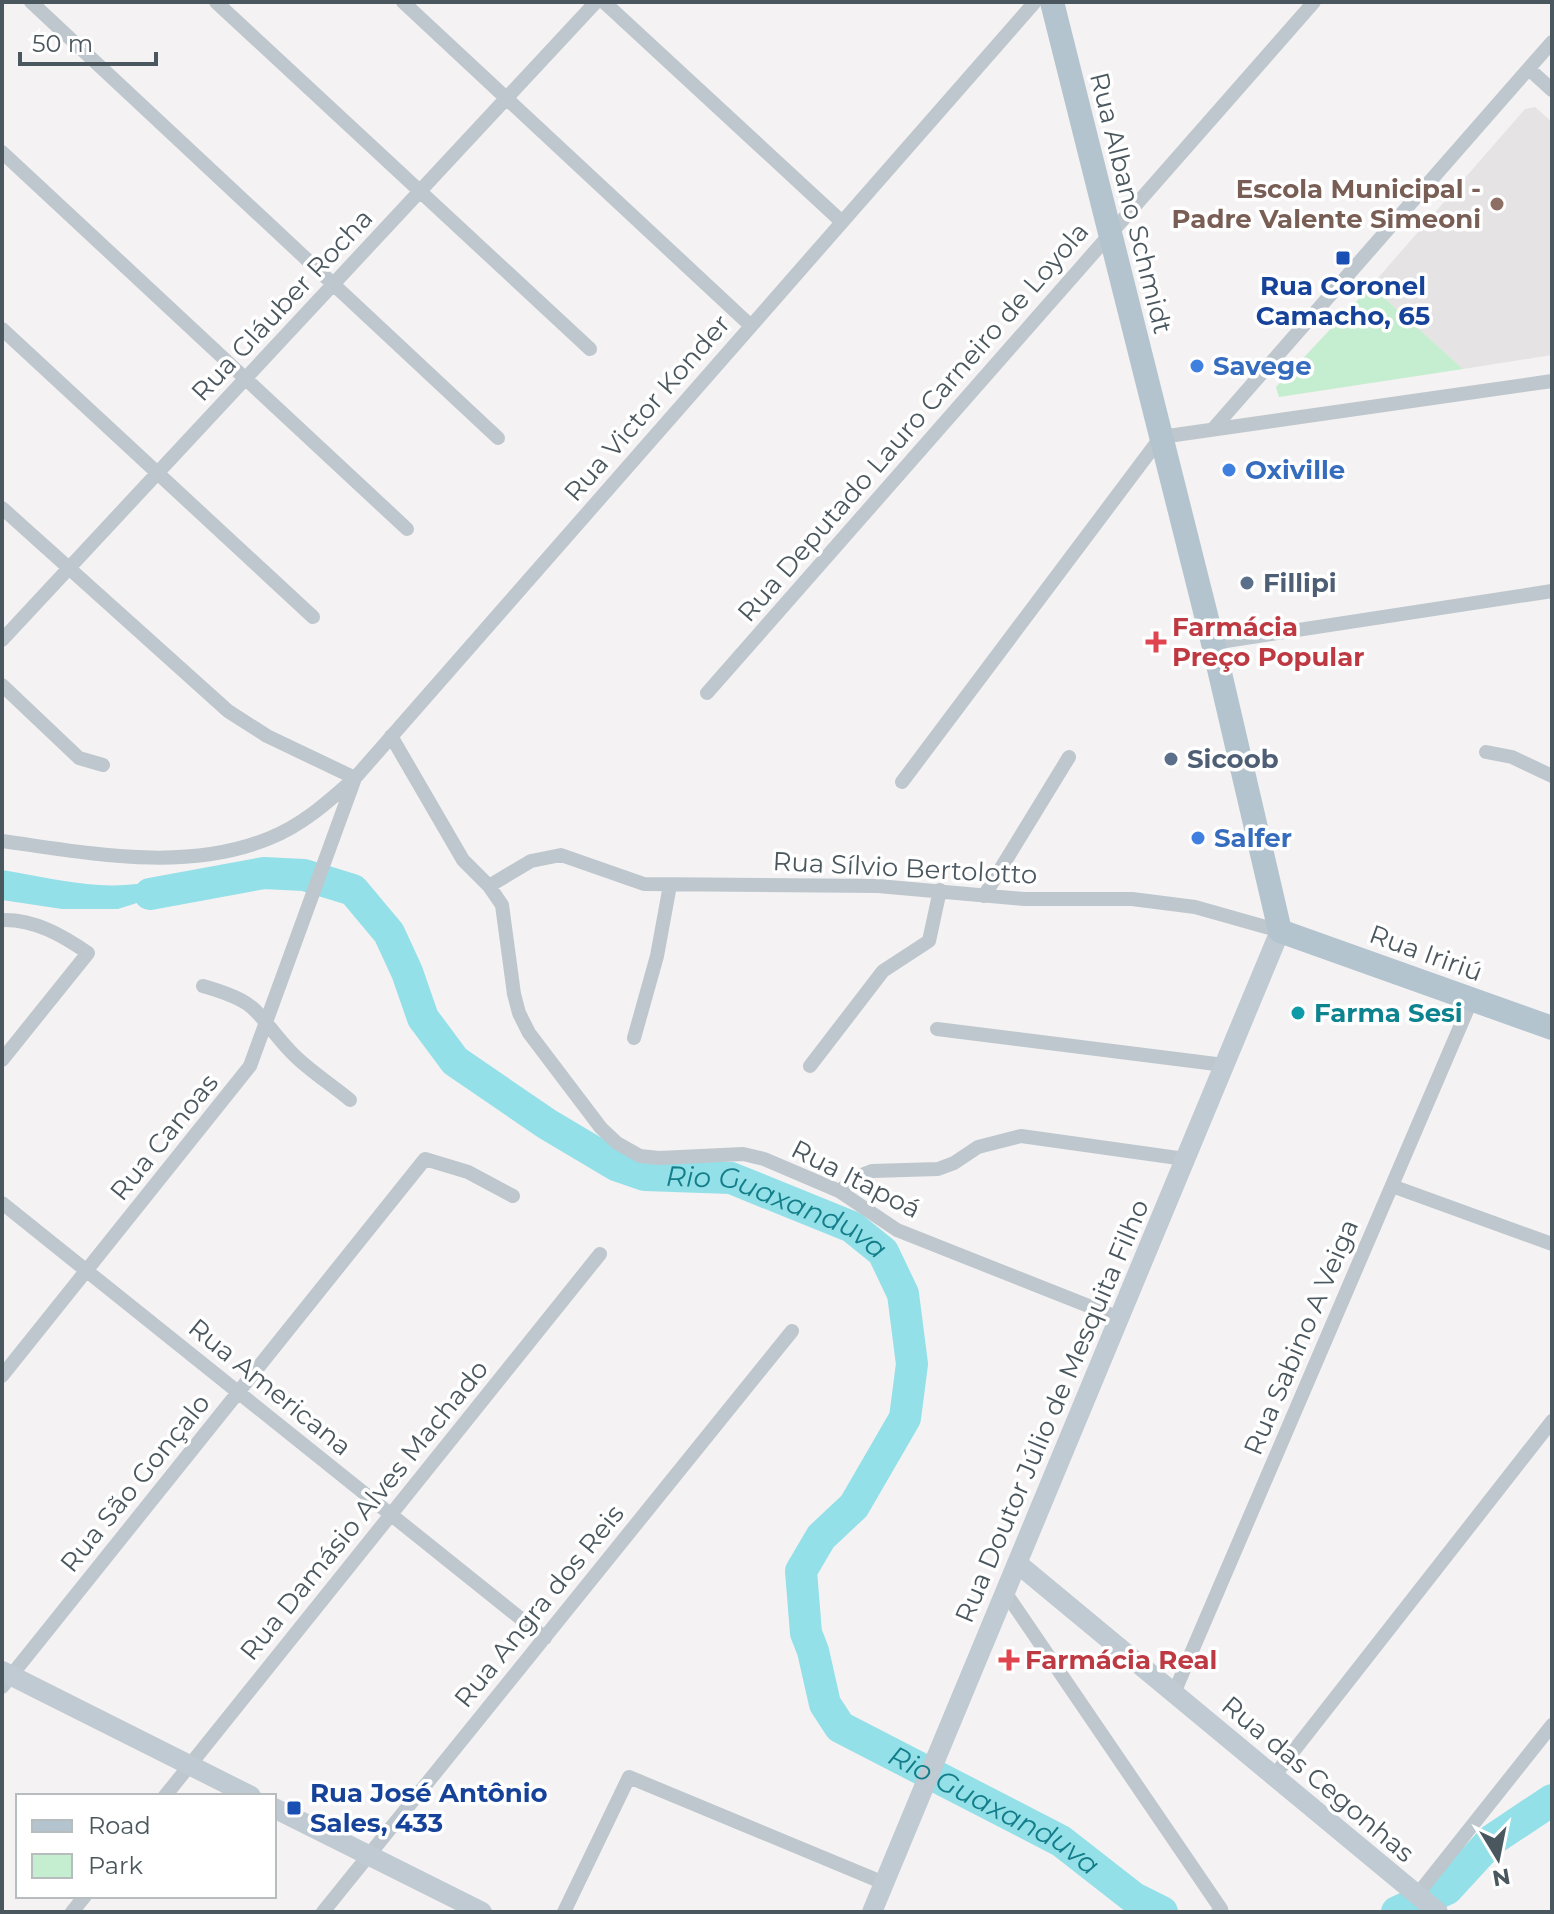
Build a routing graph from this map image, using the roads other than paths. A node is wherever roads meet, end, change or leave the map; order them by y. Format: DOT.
graph roads {
  1 [pos="31,2"];
  2 [pos="216,2"];
  3 [pos="403,2"];
  4 [pos="596,2"];
  5 [pos="604,2"];
  6 [pos="1035,2"];
  7 [pos="1052,2"];
  8 [pos="1314,2"];
  9 [pos="1552,42"];
  10 [pos="1529,69"];
  11 [pos="1552,90"];
  12 [pos="506,98"];
  13 [pos="2,152"];
  14 [pos="420,191"];
  15 [pos="842,222"];
  16 [pos="1110,235"];
  17 [pos="334,284"];
  18 [pos="751,326"];
  19 [pos="2,329"];
  20 [pos="590,349"];
  21 [pos="246,379"];
  22 [pos="1552,381"];
  23 [pos="1213,429"];
  24 [pos="1161,437"];
  25 [pos="498,438"];
  26 [pos="158,473"];
  27 [pos="2,508"];
  28 [pos="407,529"];
  29 [pos="68,569"];
  30 [pos="1552,591"];
  31 [pos="313,617"];
  32 [pos="2,640"];
  33 [pos="1213,643"];
  34 [pos="2,685"];
  35 [pos="707,693"];
  36 [pos="391,736"];
  37 [pos="1486,752"];
  38 [pos="1069,757"];
  39 [pos="103,765"];
  40 [pos="1552,776"];
  41 [pos="355,778"];
  42 [pos="902,782"];
  43 [pos="2,841"];
  44 [pos="670,885"];
  45 [pos="489,886"];
  46 [pos="940,890"];
  47 [pos="984,896"];
  48 [pos="310,899"];
  49 [pos="2,920"];
  50 [pos="1280,931"];
  51 [pos="203,986"];
  52 [pos="1472,999"];
  53 [pos="268,1021"];
  54 [pos="1552,1028"];
  55 [pos="937,1029"];
  56 [pos="634,1038"];
  57 [pos="2,1060"];
  58 [pos="1224,1065"];
  59 [pos="810,1066"];
  60 [pos="350,1100"];
  61 [pos="1185,1159"];
  62 [pos="1392,1186"];
  63 [pos="839,1191"];
  64 [pos="513,1196"];
  65 [pos="2,1203"];
  66 [pos="1552,1244"];
  67 [pos="600,1254"];
  68 [pos="86,1271"];
  69 [pos="1119,1318"];
  70 [pos="792,1331"];
  71 [pos="2,1376"];
  72 [pos="238,1392"];
  73 [pos="1552,1421"];
  74 [pos="391,1515"];
  75 [pos="1017,1563"];
  76 [pos="1005,1592"];
  77 [pos="545,1638"];
  78 [pos="5,1678"];
  79 [pos="1174,1693"];
  80 [pos="1552,1725"];
  81 [pos="190,1765"];
  82 [pos="1274,1776"];
  83 [pos="167,1794"];
  84 [pos="247,1794"];
  85 [pos="276,1809"];
  86 [pos="369,1855"];
  87 [pos="884,1883"];
  88 [pos="1427,1905"];
  89 [pos="323,1912"];
  90 [pos="482,1912"];
  91 [pos="564,1912"];
  92 [pos="872,1912"];
  93 [pos="1218,1912"];
  1 -- 17 [label="street"];
  2 -- 14 [label="street"];
  3 -- 12 [label="street"];
  4 -- 12 [label="street, Rua Gláuber Rocha"];
  5 -- 15 [label="street"];
  6 -- 15 [label="street, Rua Victor Konder"];
  7 -- 16 [label="main road, Rua Albano Schmidt"];
  8 -- 16 [label="street, Rua Deputado Lauro Carneiro de Loyola"];
  9 -- 10 [label="street"];
  10 -- 11 [label="street"];
  10 -- 23 [label="street"];
  12 -- 14 [label="street, Rua Gláuber Rocha"];
  12 -- 18 [label="street"];
  13 -- 21 [label="street"];
  14 -- 17 [label="street, Rua Gláuber Rocha"];
  14 -- 20 [label="street"];
  15 -- 18 [label="street, Rua Victor Konder"];
  16 -- 24 [label="main road, Rua Albano Schmidt"];
  16 -- 35 [label="street, Rua Deputado Lauro Carneiro de Loyola"];
  17 -- 21 [label="street, Rua Gláuber Rocha"];
  17 -- 25 [label="street"];
  18 -- 36 [label="street, Rua Victor Konder"];
  19 -- 26 [label="street"];
  21 -- 26 [label="street, Rua Gláuber Rocha"];
  21 -- 28 [label="street"];
  22 -- 23 [label="street"];
  23 -- 24 [label="street"];
  24 -- 33 [label="main road, Rua Albano Schmidt"];
  24 -- 42 [label="street"];
  26 -- 29 [label="street, Rua Gláuber Rocha"];
  26 -- 31 [label="street"];
  27 -- 29 [label="street"];
  29 -- 32 [label="street, Rua Gláuber Rocha"];
  29 -- 41 [label="street"];
  30 -- 33 [label="street"];
  33 -- 50 [label="main road, Rua Albano Schmidt"];
  34 -- 39 [label="street"];
  36 -- 41 [label="street, Rua Victor Konder"];
  36 -- 45 [label="street, Rua Itapoá"];
  37 -- 40 [label="street"];
  38 -- 47 [label="street"];
  41 -- 43 [label="street"];
  41 -- 48 [label="street, Rua Victor Konder"];
  44 -- 45 [label="street, Rua Sílvio Bertolotto"];
  44 -- 46 [label="street, Rua Sílvio Bertolotto"];
  44 -- 56 [label="street"];
  45 -- 63 [label="street, Rua Itapoá"];
  46 -- 47 [label="street, Rua Sílvio Bertolotto"];
  46 -- 59 [label="street"];
  47 -- 50 [label="street, Rua Sílvio Bertolotto"];
  48 -- 53 [label="street, Rua Canoas"];
  49 -- 57 [label="street"];
  50 -- 52 [label="main road, Rua Iririú"];
  50 -- 58 [label="main road, Rua Doutor Júlio de Mesquita Filho"];
  51 -- 53 [label="street"];
  52 -- 54 [label="main road, Rua Iririú"];
  52 -- 62 [label="street, Rua Sabino A Veiga"];
  53 -- 60 [label="street"];
  53 -- 68 [label="street, Rua Canoas"];
  55 -- 58 [label="street"];
  58 -- 61 [label="main road, Rua Doutor Júlio de Mesquita Filho"];
  61 -- 63 [label="street"];
  61 -- 69 [label="main road, Rua Doutor Júlio de Mesquita Filho"];
  62 -- 66 [label="street"];
  62 -- 79 [label="street, Rua Sabino A Veiga"];
  63 -- 69 [label="street, Rua Itapoá"];
  64 -- 72 [label="street, Rua São Gonçalo"];
  65 -- 68 [label="street, Rua Americana"];
  67 -- 74 [label="street, Rua Damásio Alves Machado"];
  68 -- 71 [label="street, Rua Canoas"];
  68 -- 72 [label="street, Rua Americana"];
  69 -- 75 [label="main road, Rua Doutor Júlio de Mesquita Filho"];
  70 -- 77 [label="street, Rua Angra dos Reis"];
  72 -- 74 [label="street, Rua Americana"];
  72 -- 78 [label="street, Rua São Gonçalo"];
  73 -- 82 [label="street"];
  74 -- 77 [label="street, Rua Americana"];
  74 -- 81 [label="street, Rua Damásio Alves Machado"];
  75 -- 76 [label="main road, Rua Doutor Júlio de Mesquita Filho"];
  75 -- 79 [label="main road, Rua das Cegonhas"];
  76 -- 87 [label="main road, Rua Doutor Júlio de Mesquita Filho"];
  76 -- 93 [label="street"];
  77 -- 86 [label="street, Rua Angra dos Reis"];
  78 -- 81 [label="main road"];
  79 -- 82 [label="main road, Rua das Cegonhas"];
  80 -- 88 [label="street"];
  81 -- 83 [label="street, Rua Damásio Alves Machado"];
  81 -- 84 [label="main road"];
  82 -- 88 [label="main road, Rua das Cegonhas"];
  85 -- 86 [label="main road"];
  86 -- 89 [label="street, Rua Angra dos Reis"];
  86 -- 90 [label="main road"];
  87 -- 91 [label="street"];
  87 -- 92 [label="main road, Rua Doutor Júlio de Mesquita Filho"];
}
